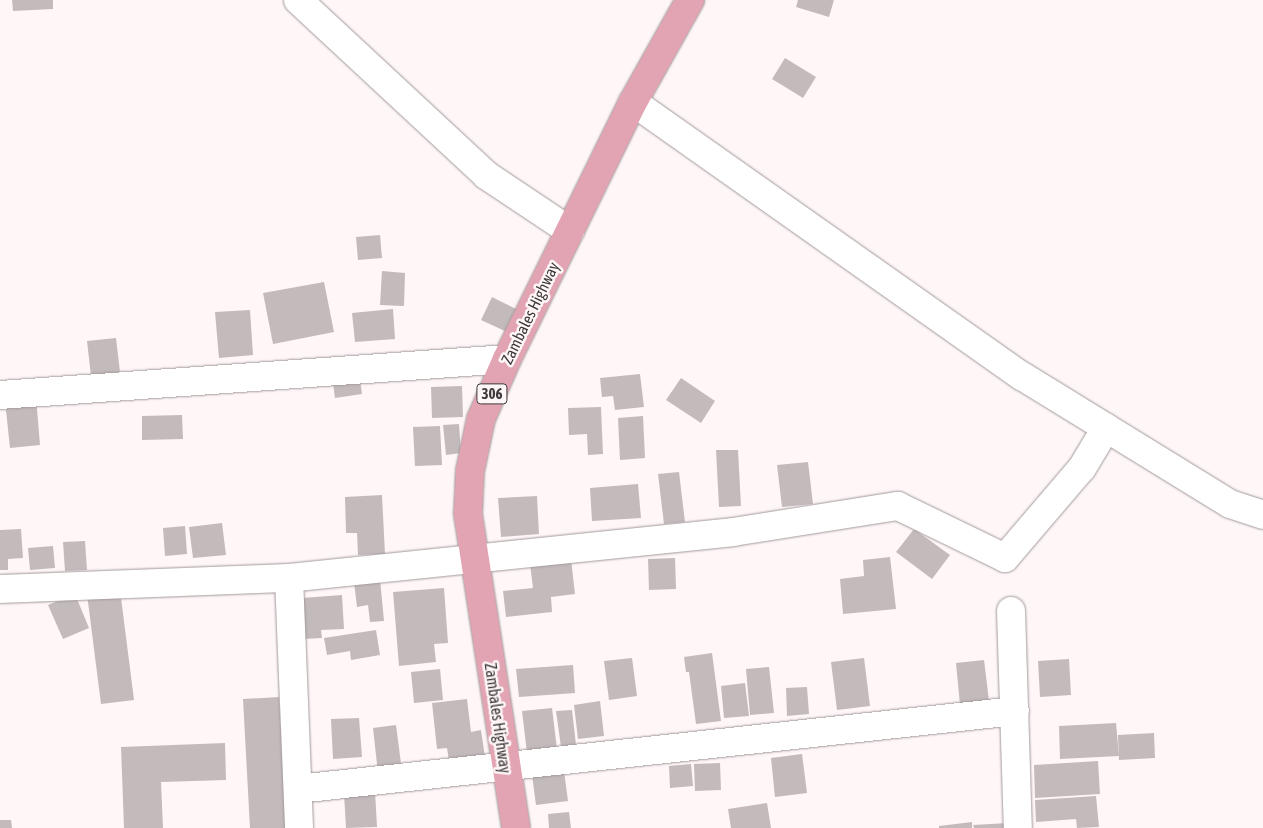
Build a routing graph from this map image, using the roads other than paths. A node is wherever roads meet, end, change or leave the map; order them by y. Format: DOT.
graph roads {
  1 [pos="298,0"];
  2 [pos="690,0"];
  3 [pos="633,102"];
  4 [pos="570,231"];
  5 [pos="506,359"];
  6 [pos="0,395"];
  7 [pos="1106,428"];
  8 [pos="1263,515"];
  9 [pos="476,559"];
  10 [pos="289,578"];
  11 [pos="0,588"];
  12 [pos="1012,611"];
  13 [pos="1015,711"];
  14 [pos="505,768"];
  15 [pos="298,789"];
  16 [pos="299,828"];
  17 [pos="516,828"];
  18 [pos="1018,828"];
  1 -- 4 [label="street"];
  2 -- 3 [label="main road, Zambales Highway / 306"];
  3 -- 4 [label="main road, Zambales Highway / 306"];
  3 -- 7 [label="street"];
  4 -- 5 [label="main road, Zambales Highway / 306"];
  5 -- 6 [label="street"];
  5 -- 9 [label="main road, Zambales Highway / 306"];
  7 -- 8 [label="street"];
  7 -- 9 [label="street"];
  9 -- 10 [label="street"];
  9 -- 14 [label="main road, Zambales Highway / 306"];
  10 -- 11 [label="street"];
  10 -- 15 [label="street"];
  12 -- 13 [label="street"];
  13 -- 14 [label="street"];
  13 -- 18 [label="street"];
  14 -- 15 [label="street"];
  14 -- 17 [label="main road, Zambales Highway / 306"];
  15 -- 16 [label="street"];
}
